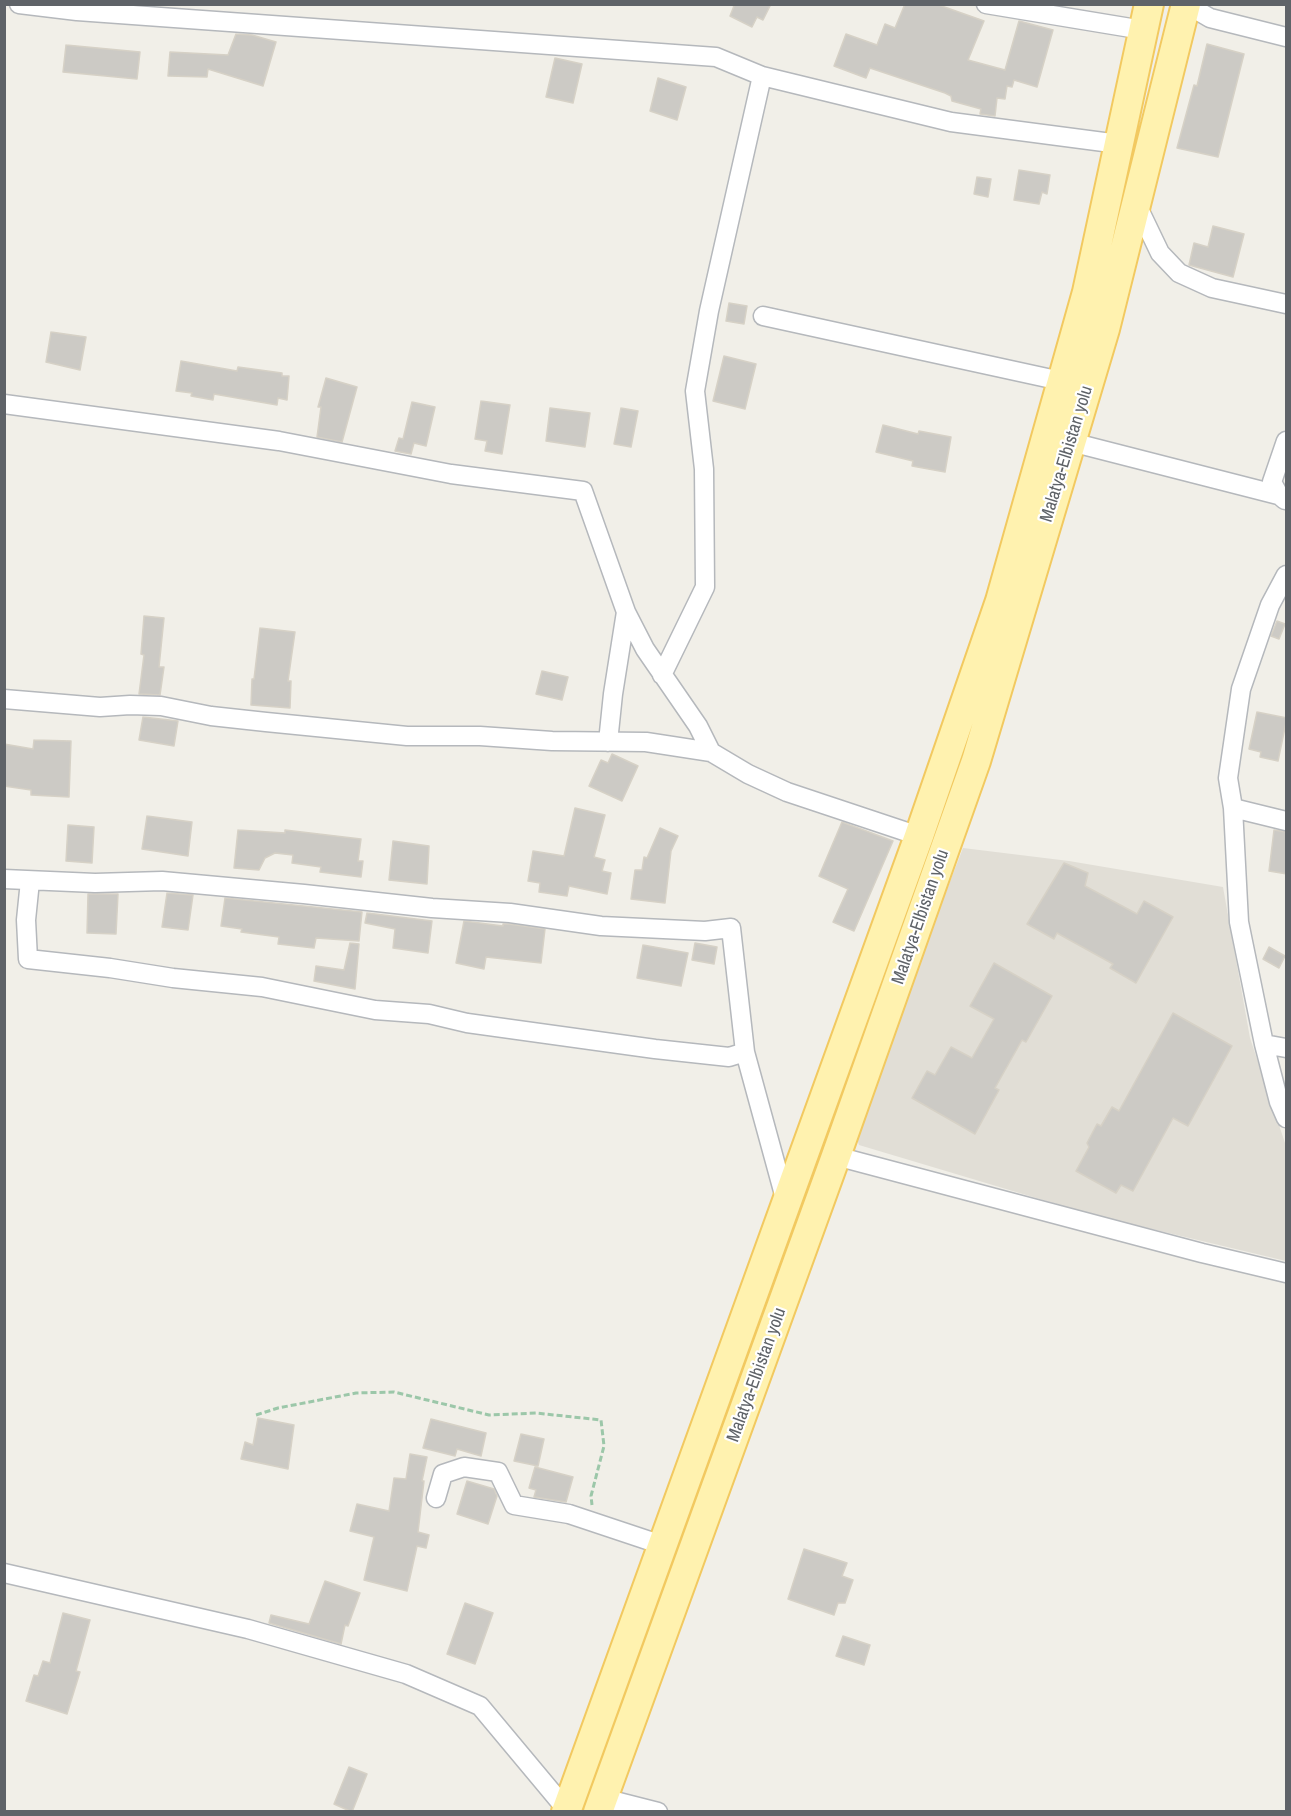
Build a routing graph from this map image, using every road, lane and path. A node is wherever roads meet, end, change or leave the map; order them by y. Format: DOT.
graph roads {
  1 [pos="19,4"];
  2 [pos="986,4"];
  3 [pos="1186,4"];
  4 [pos="1146,17"];
  5 [pos="1287,37"];
  6 [pos="762,76"];
  7 [pos="1119,144"];
  8 [pos="1136,203"];
  9 [pos="1287,304"];
  10 [pos="764,316"];
  11 [pos="1061,381"];
  12 [pos="4,404"];
  13 [pos="1287,441"];
  14 [pos="1071,442"];
  15 [pos="1284,498"];
  16 [pos="1287,575"];
  17 [pos="626,612"];
  18 [pos="662,675"];
  19 [pos="4,699"];
  20 [pos="608,742"];
  21 [pos="711,752"];
  22 [pos="1233,808"];
  23 [pos="1287,821"];
  24 [pos="919,836"];
  25 [pos="4,879"];
  26 [pos="30,881"];
  27 [pos="1264,1044"];
  28 [pos="1287,1048"];
  29 [pos="745,1052"];
  30 [pos="1287,1118"];
  31 [pos="836,1156"];
  32 [pos="786,1203"];
  33 [pos="1287,1273"];
  34 [pos="256,1415"];
  35 [pos="436,1498"];
  36 [pos="592,1522"];
  37 [pos="662,1545"];
  38 [pos="4,1573"];
  39 [pos="601,1805"];
  40 [pos="566,1810"];
  41 [pos="658,1812"];
  1 -- 6 [label="street"];
  2 -- 4 [label="street"];
  3 -- 5 [label="street"];
  3 -- 8 [label="main road, Malatya-Elbistan yolu"];
  4 -- 7 [label="main road, Malatya-Elbistan yolu"];
  6 -- 7 [label="street"];
  6 -- 18 [label="street"];
  7 -- 11 [label="main road, Malatya-Elbistan yolu"];
  8 -- 9 [label="street"];
  8 -- 14 [label="main road, Malatya-Elbistan yolu"];
  10 -- 11 [label="street"];
  11 -- 24 [label="main road, Malatya-Elbistan yolu"];
  12 -- 17 [label="street"];
  13 -- 15 [label="street"];
  14 -- 15 [label="street"];
  14 -- 31 [label="main road, Malatya-Elbistan yolu"];
  16 -- 22 [label="street"];
  17 -- 18 [label="street"];
  17 -- 20 [label="street"];
  18 -- 21 [label="street"];
  19 -- 20 [label="street"];
  20 -- 21 [label="street"];
  21 -- 24 [label="street"];
  22 -- 23 [label="street"];
  22 -- 27 [label="street"];
  24 -- 32 [label="main road, Malatya-Elbistan yolu"];
  25 -- 26 [label="street"];
  26 -- 29 [label="street"];
  26 -- 29 [label="street"];
  27 -- 28 [label="street"];
  27 -- 30 [label="street"];
  29 -- 32 [label="street"];
  31 -- 33 [label="street"];
  31 -- 39 [label="main road, Malatya-Elbistan yolu"];
  32 -- 37 [label="main road, Malatya-Elbistan yolu"];
  34 -- 36 [label="path"];
  35 -- 36 [label="street"];
  36 -- 37 [label="street"];
  37 -- 40 [label="main road, Malatya-Elbistan yolu"];
  38 -- 40 [label="street"];
  39 -- 41 [label="street"];
}
